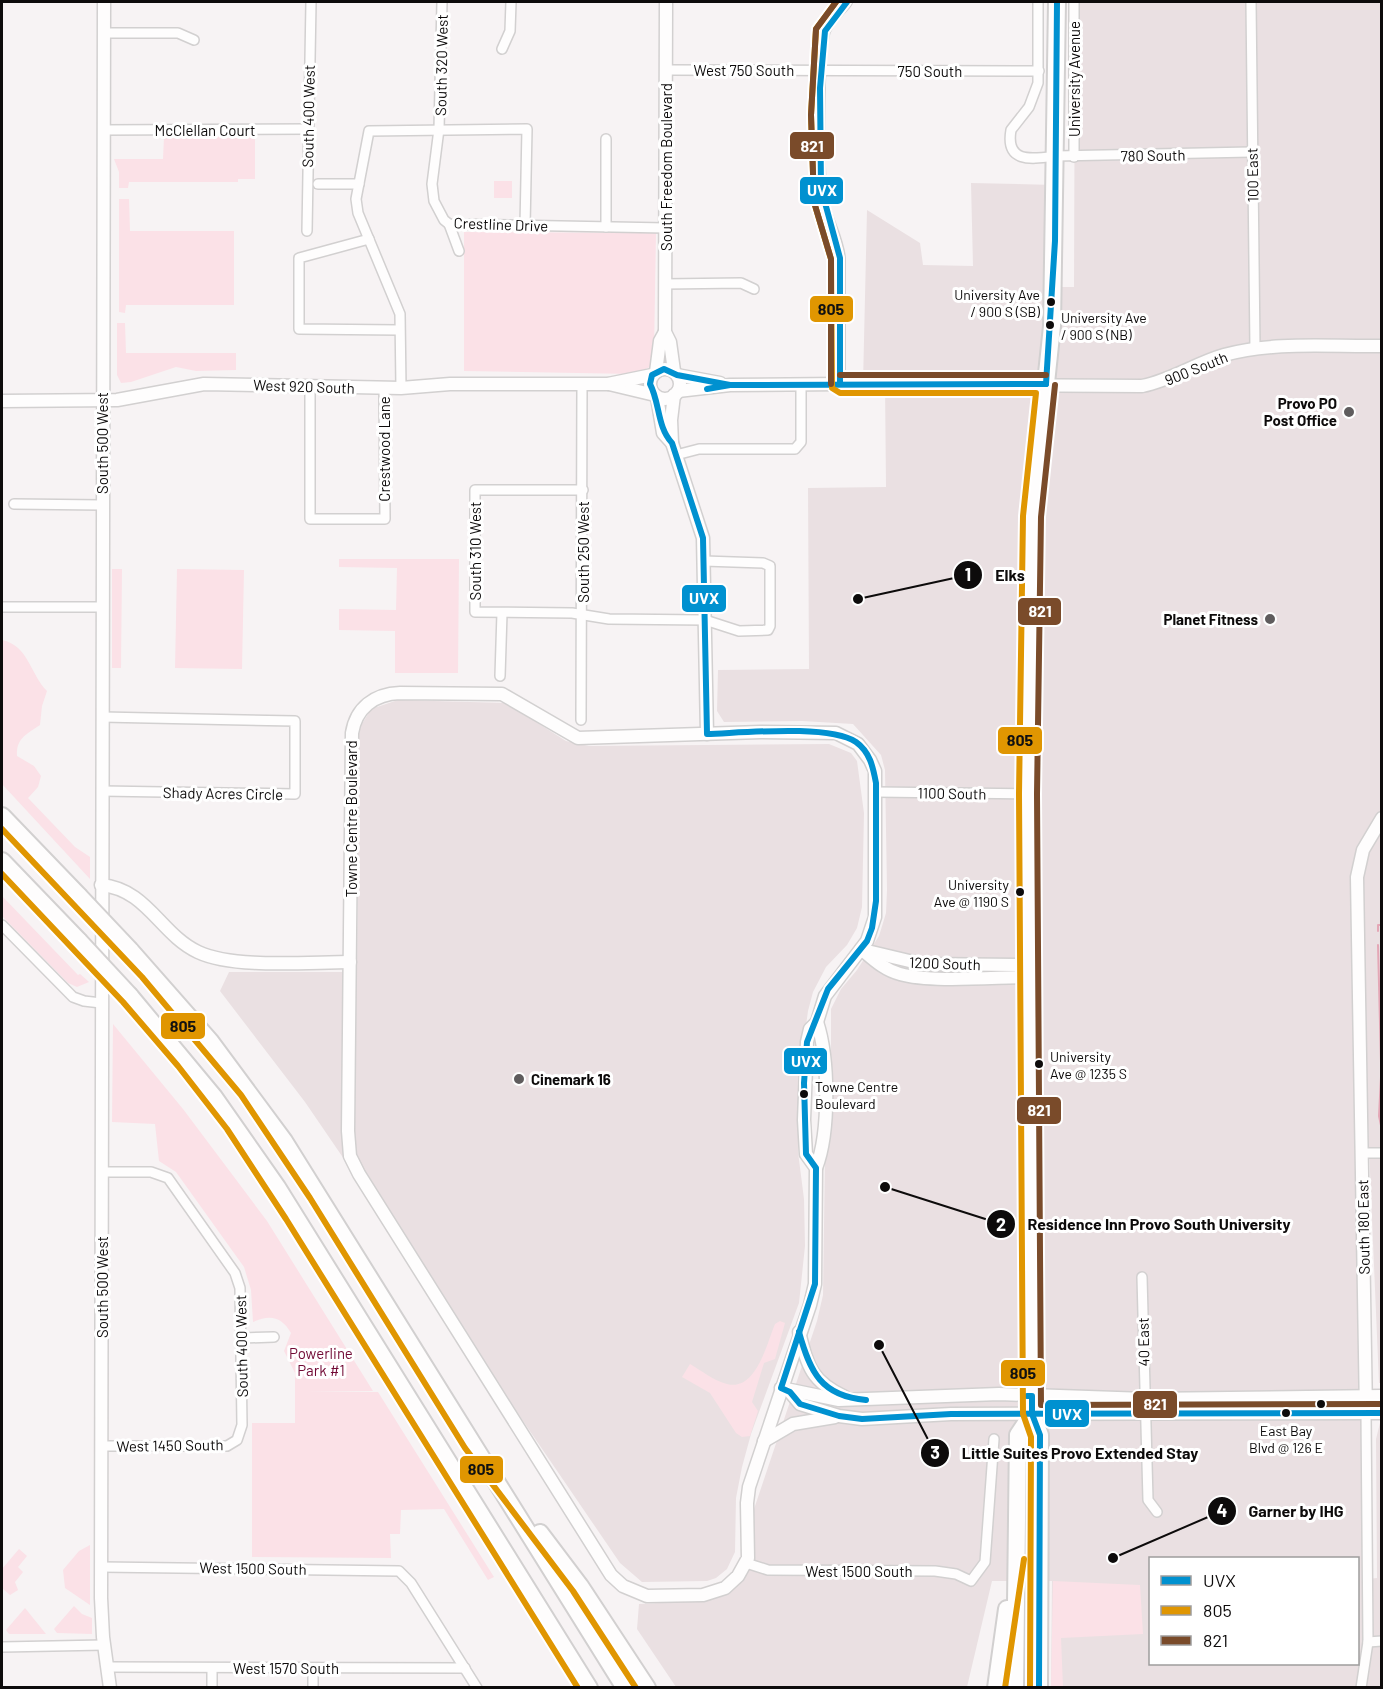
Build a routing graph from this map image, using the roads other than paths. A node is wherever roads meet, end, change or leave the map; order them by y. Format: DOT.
graph roads {
  1 [pos="104,2"];
  2 [pos="311,2"];
  3 [pos="442,2"];
  4 [pos="511,2"];
  5 [pos="666,2"];
  6 [pos="847,2"];
  7 [pos="1038,2"];
  8 [pos="1057,2"];
  9 [pos="1074,2"];
  10 [pos="1251,2"];
  11 [pos="104,33"];
  12 [pos="194,40"];
  13 [pos="502,49"];
  14 [pos="666,70"];
  15 [pos="821,71"];
  16 [pos="1039,71"];
  17 [pos="308,129"];
  18 [pos="439,129"];
  19 [pos="103,130"];
  20 [pos="606,139"];
  21 [pos="1251,152"];
  22 [pos="1056,156"];
  23 [pos="1074,157"];
  24 [pos="318,184"];
  25 [pos="359,184"];
  26 [pos="449,224"];
  27 [pos="525,226"];
  28 [pos="606,227"];
  29 [pos="666,228"];
  30 [pos="307,231"];
  31 [pos="369,239"];
  32 [pos="459,250"];
  33 [pos="666,284"];
  34 [pos="754,289"];
  35 [pos="399,330"];
  36 [pos="665,332"];
  37 [pos="1382,346"];
  38 [pos="1255,348"];
  39 [pos="675,373"];
  40 [pos="654,374"];
  41 [pos="582,384"];
  42 [pos="608,384"];
  43 [pos="801,384"];
  44 [pos="840,384"];
  45 [pos="1046,384"];
  46 [pos="730,385"];
  47 [pos="310,388"];
  48 [pos="384,388"];
  49 [pos="401,388"];
  50 [pos="676,393"];
  51 [pos="656,396"];
  52 [pos="2,401"];
  53 [pos="103,402"];
  54 [pos="674,449"];
  55 [pos="583,490"];
  56 [pos="14,504"];
  57 [pos="102,505"];
  58 [pos="704,561"];
  59 [pos="2,607"];
  60 [pos="102,607"];
  61 [pos="502,613"];
  62 [pos="583,615"];
  63 [pos="705,620"];
  64 [pos="501,676"];
  65 [pos="102,717"];
  66 [pos="581,720"];
  67 [pos="707,734"];
  68 [pos="102,791"];
  69 [pos="876,792"];
  70 [pos="1028,794"];
  71 [pos="2,816"];
  72 [pos="1382,818"];
  73 [pos="2,861"];
  74 [pos="101,885"];
  75 [pos="2,925"];
  76 [pos="861,949"];
  77 [pos="350,962"];
  78 [pos="1030,971"];
  79 [pos="101,1003"];
  80 [pos="817,1022"];
  81 [pos="1362,1153"];
  82 [pos="1382,1153"];
  83 [pos="816,1168"];
  84 [pos="102,1172"];
  85 [pos="1142,1276"];
  86 [pos="800,1332"];
  87 [pos="274,1337"];
  88 [pos="242,1338"];
  89 [pos="786,1390"];
  90 [pos="1032,1396"];
  91 [pos="1382,1396"];
  92 [pos="1366,1397"];
  93 [pos="1146,1399"];
  94 [pos="852,1400"];
  95 [pos="1366,1413"];
  96 [pos="1382,1413"];
  97 [pos="1032,1414"];
  98 [pos="1146,1415"];
  99 [pos="839,1416"];
  100 [pos="994,1439"];
  101 [pos="237,1440"];
  102 [pos="764,1441"];
  103 [pos="473,1443"];
  104 [pos="102,1446"];
  105 [pos="1157,1512"];
  106 [pos="1015,1558"];
  107 [pos="746,1563"];
  108 [pos="101,1567"];
  109 [pos="1382,1641"];
  110 [pos="1368,1642"];
  111 [pos="104,1645"];
  112 [pos="2,1647"];
  113 [pos="108,1667"];
  114 [pos="212,1668"];
  115 [pos="313,1668"];
  116 [pos="465,1668"];
  117 [pos="110,1688"];
  118 [pos="212,1688"];
  119 [pos="313,1688"];
  120 [pos="477,1688"];
  121 [pos="589,1688"];
  122 [pos="625,1688"];
  123 [pos="647,1688"];
  124 [pos="996,1688"];
  125 [pos="1015,1688"];
  126 [pos="1039,1688"];
  127 [pos="1361,1688"];
  1 -- 11 [label="street, South 500 West"];
  2 -- 17 [label="street, South 400 West"];
  3 -- 18 [label="street, South 320 West"];
  4 -- 13 [label="street"];
  5 -- 14 [label="street, South Freedom Boulevard"];
  6 -- 15 [label="street"];
  7 -- 16 [label="street, University Avenue"];
  8 -- 22 [label="highway"];
  9 -- 23 [label="street, University Avenue"];
  10 -- 21 [label="street, 100 East"];
  11 -- 12 [label="street"];
  11 -- 19 [label="street, South 500 West"];
  14 -- 15 [label="street, West 750 South"];
  14 -- 29 [label="street, South Freedom Boulevard"];
  15 -- 16 [label="street, 750 South"];
  15 -- 44 [label="street"];
  16 -- 22 [label="street, University Avenue"];
  17 -- 19 [label="street, McClellan Court"];
  17 -- 30 [label="street, South 400 West"];
  18 -- 25 [label="street"];
  18 -- 26 [label="street, Crestline Drive"];
  18 -- 27 [label="street"];
  19 -- 53 [label="street, South 500 West"];
  20 -- 28 [label="street"];
  21 -- 23 [label="street, 780 South"];
  21 -- 38 [label="street, 100 East"];
  22 -- 23 [label="street, 780 South"];
  22 -- 45 [label="highway"];
  24 -- 25 [label="street"];
  25 -- 31 [label="street"];
  26 -- 27 [label="street, Crestline Drive"];
  26 -- 32 [label="street"];
  27 -- 28 [label="street, Crestline Drive"];
  28 -- 29 [label="street, Crestline Drive"];
  29 -- 33 [label="street, South Freedom Boulevard"];
  31 -- 35 [label="street"];
  31 -- 35 [label="street"];
  33 -- 34 [label="street"];
  33 -- 36 [label="street, South Freedom Boulevard"];
  35 -- 49 [label="street"];
  36 -- 39 [label="street, South Freedom Boulevard"];
  36 -- 40 [label="street, South Freedom Boulevard"];
  37 -- 38 [label="street, 900 South"];
  38 -- 45 [label="street, 900 South"];
  39 -- 40 [label="street"];
  39 -- 46 [label="street"];
  39 -- 50 [label="street"];
  40 -- 42 [label="street, West 920 South"];
  40 -- 51 [label="street"];
  41 -- 42 [label="street, West 920 South"];
  41 -- 49 [label="street, West 920 South"];
  41 -- 55 [label="street, South 250 West"];
  42 -- 51 [label="street, West 920 South"];
  43 -- 44 [label="street"];
  43 -- 46 [label="street"];
  43 -- 54 [label="street"];
  44 -- 45 [label="street, 900 South"];
  45 -- 70 [label="highway"];
  46 -- 50 [label="street"];
  47 -- 48 [label="street, West 920 South"];
  47 -- 48 [label="street, Crestwood Lane"];
  47 -- 53 [label="street, West 920 South"];
  48 -- 49 [label="street, West 920 South"];
  50 -- 51 [label="street"];
  50 -- 54 [label="street"];
  51 -- 54 [label="street"];
  52 -- 53 [label="street, West 920 South"];
  53 -- 57 [label="street, South 500 West"];
  54 -- 58 [label="street"];
  55 -- 61 [label="street, South 310 West"];
  55 -- 62 [label="street, South 250 West"];
  56 -- 57 [label="street"];
  57 -- 60 [label="street, South 500 West"];
  58 -- 63 [label="street"];
  58 -- 63 [label="street"];
  59 -- 60 [label="street"];
  60 -- 65 [label="street, South 500 West"];
  61 -- 62 [label="street"];
  61 -- 64 [label="street"];
  62 -- 63 [label="street"];
  62 -- 66 [label="street, South 250 West"];
  63 -- 67 [label="street"];
  65 -- 68 [label="street, South 500 West"];
  65 -- 68 [label="street, Shady Acres Circle"];
  67 -- 69 [label="street, Towne Centre Boulevard"];
  67 -- 77 [label="street, Towne Centre Boulevard"];
  68 -- 74 [label="street, South 500 West"];
  69 -- 70 [label="street, 1100 South"];
  69 -- 76 [label="street, Towne Centre Boulevard"];
  70 -- 78 [label="highway"];
  71 -- 103 [label="highway, bridge"];
  72 -- 81 [label="street, South 180 East"];
  73 -- 121 [label="highway, bridge"];
  74 -- 77 [label="street"];
  74 -- 79 [label="street, South 500 West"];
  75 -- 79 [label="street"];
  76 -- 78 [label="street, 1200 South"];
  76 -- 78 [label="street, 1200 South"];
  76 -- 80 [label="street, Towne Centre Boulevard"];
  77 -- 107 [label="street, Towne Centre Boulevard"];
  78 -- 90 [label="highway"];
  79 -- 84 [label="street, South 500 West"];
  80 -- 83 [label="street"];
  80 -- 83 [label="street, Towne Centre Boulevard"];
  81 -- 82 [label="street"];
  81 -- 92 [label="street, South 180 East"];
  83 -- 86 [label="street, Towne Centre Boulevard"];
  84 -- 88 [label="street, South 400 West"];
  84 -- 104 [label="street, South 500 West"];
  85 -- 93 [label="street, 40 East"];
  86 -- 89 [label="street, Towne Centre Boulevard"];
  86 -- 94 [label="street"];
  87 -- 88 [label="street"];
  88 -- 101 [label="street, South 400 West"];
  89 -- 94 [label="street"];
  89 -- 99 [label="street"];
  89 -- 102 [label="street, Towne Centre Boulevard"];
  90 -- 93 [label="street"];
  90 -- 94 [label="street"];
  90 -- 97 [label="highway"];
  91 -- 92 [label="street"];
  92 -- 93 [label="street"];
  92 -- 95 [label="street, South 180 East"];
  93 -- 98 [label="street, 40 East"];
  95 -- 96 [label="street"];
  95 -- 98 [label="street"];
  95 -- 110 [label="street, South 180 East"];
  97 -- 98 [label="street"];
  97 -- 99 [label="street"];
  97 -- 106 [label="highway"];
  97 -- 126 [label="highway"];
  98 -- 105 [label="street, 40 East"];
  99 -- 102 [label="street"];
  100 -- 107 [label="street, West 1500 South"];
  101 -- 104 [label="street, West 1450 South"];
  102 -- 107 [label="street, Towne Centre Boulevard"];
  103 -- 122 [label="highway"];
  103 -- 123 [label="highway"];
  104 -- 108 [label="street, South 500 West"];
  106 -- 124 [label="highway"];
  106 -- 125 [label="highway"];
  108 -- 111 [label="street, South 500 West"];
  108 -- 116 [label="street, West 1500 South"];
  109 -- 110 [label="street"];
  110 -- 127 [label="street, South 180 East"];
  111 -- 112 [label="street"];
  111 -- 113 [label="street, South 500 West"];
  113 -- 114 [label="street, West 1570 South"];
  113 -- 117 [label="street, South 500 West"];
  114 -- 115 [label="street, West 1570 South"];
  114 -- 118 [label="street"];
  115 -- 116 [label="street, West 1570 South"];
  115 -- 119 [label="street"];
  116 -- 120 [label="street"];
}
